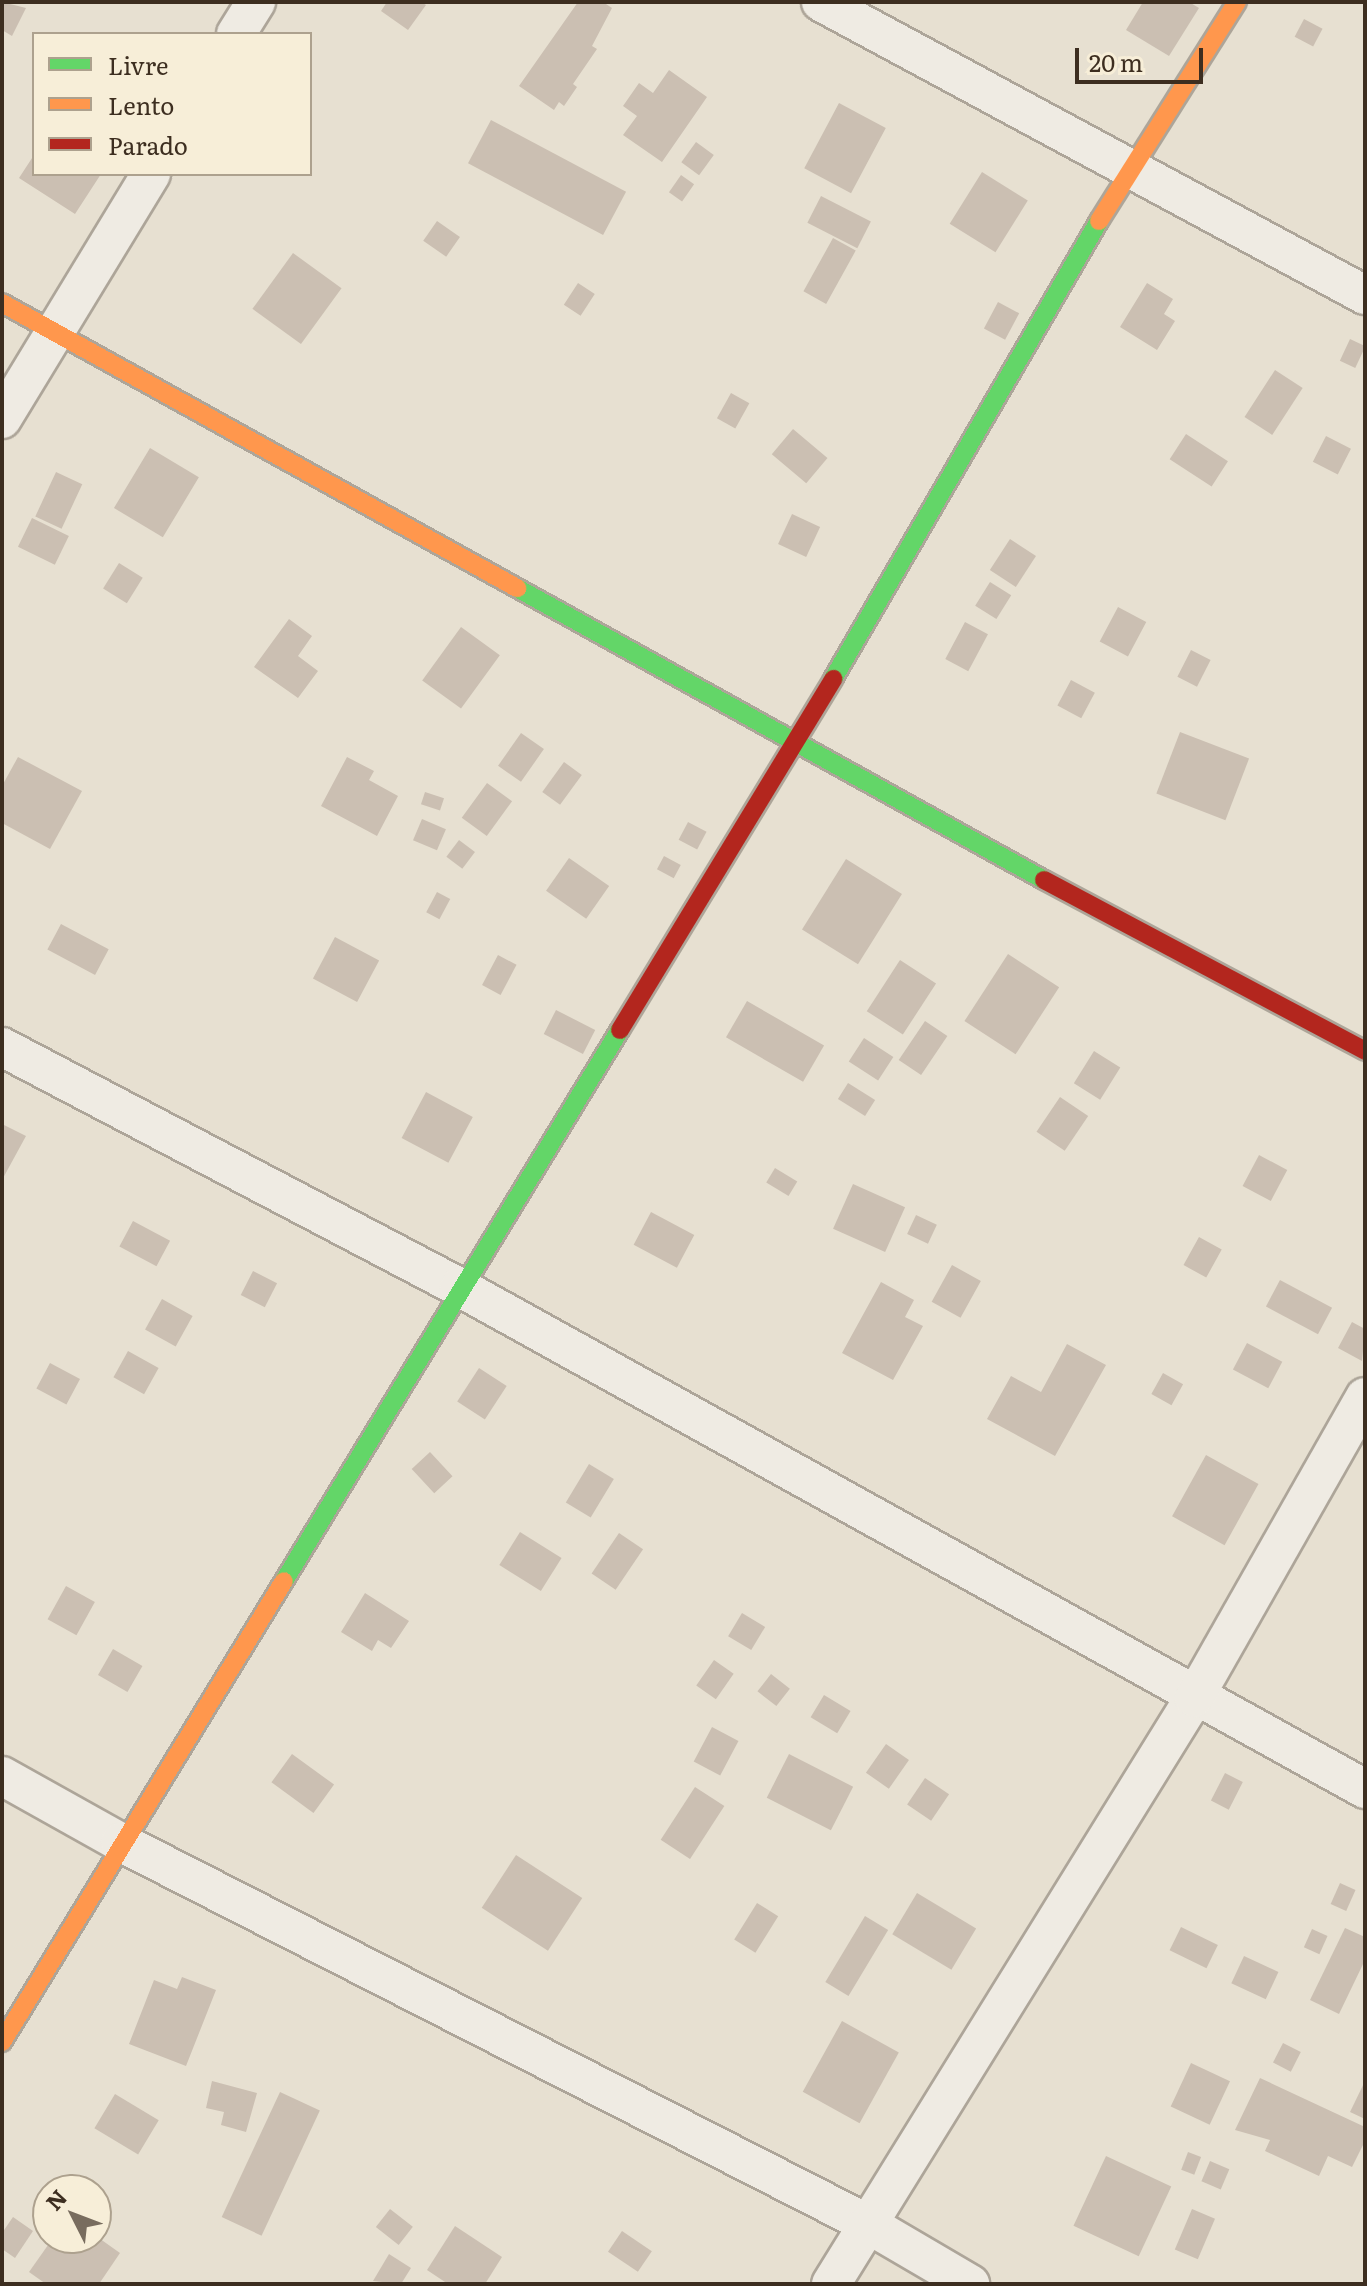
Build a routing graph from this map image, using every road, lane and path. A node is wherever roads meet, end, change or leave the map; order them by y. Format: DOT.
graph roads {
  1 [pos="256,2"];
  2 [pos="821,2"];
  3 [pos="1237,2"];
  4 [pos="237,32"];
  5 [pos="1130,167"];
  6 [pos="150,176"];
  7 [pos="1365,295"];
  8 [pos="2,303"];
  9 [pos="55,331"];
  10 [pos="2,419"];
  11 [pos="796,743"];
  12 [pos="2,1047"];
  13 [pos="1365,1051"];
  14 [pos="459,1287"];
  15 [pos="1365,1397"];
  16 [pos="1194,1698"];
  17 [pos="2,1776"];
  18 [pos="1365,1789"];
  19 [pos="120,1842"];
  20 [pos="2,2042"];
  21 [pos="866,2223"];
  22 [pos="831,2284"];
  23 [pos="970,2284"];
  1 -- 4 [label="street"];
  2 -- 5 [label="street"];
  3 -- 5 [label="street"];
  5 -- 7 [label="street"];
  5 -- 11 [label="street"];
  6 -- 9 [label="street"];
  8 -- 9 [label="street"];
  9 -- 10 [label="street"];
  9 -- 11 [label="street"];
  11 -- 13 [label="street"];
  11 -- 14 [label="street"];
  12 -- 14 [label="street"];
  14 -- 16 [label="street"];
  14 -- 19 [label="street"];
  15 -- 16 [label="street"];
  16 -- 18 [label="street"];
  16 -- 21 [label="street"];
  17 -- 19 [label="street"];
  19 -- 20 [label="street"];
  19 -- 21 [label="street"];
  21 -- 22 [label="street"];
  21 -- 23 [label="street"];
}
